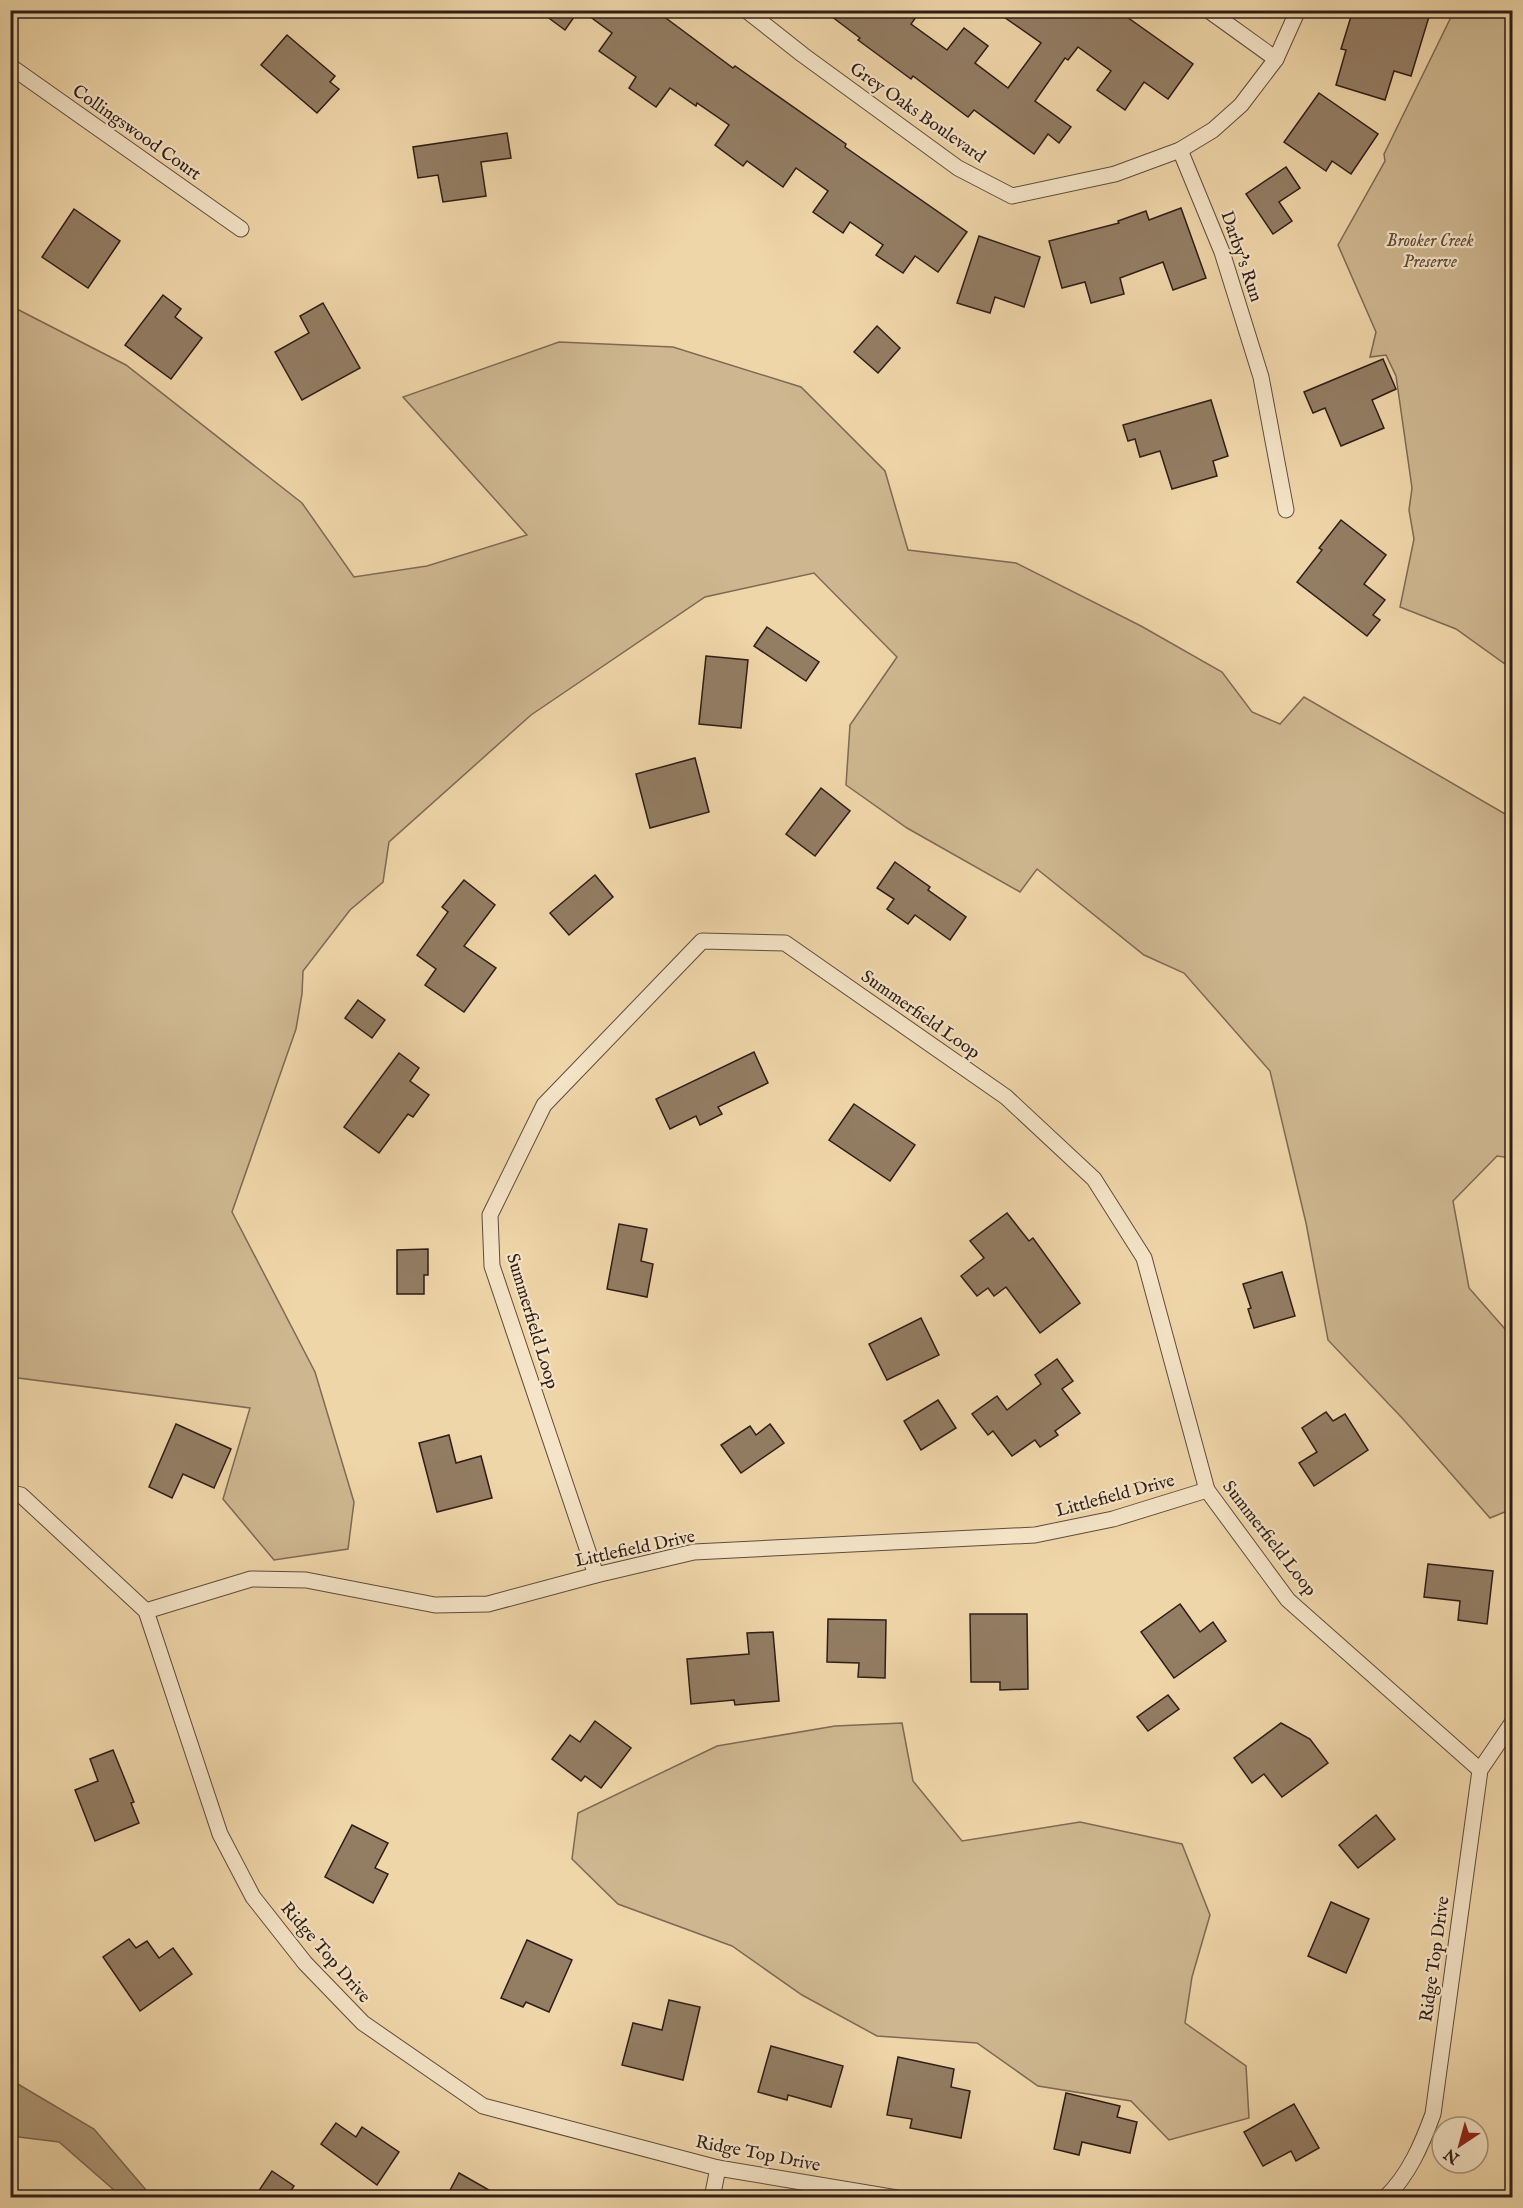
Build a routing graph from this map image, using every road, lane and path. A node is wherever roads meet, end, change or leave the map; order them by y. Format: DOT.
graph roads {
  1 [pos="746,10"];
  2 [pos="1208,10"];
  3 [pos="1298,10"];
  4 [pos="1276,59"];
  5 [pos="10,66"];
  6 [pos="1180,150"];
  7 [pos="241,229"];
  8 [pos="1286,510"];
  9 [pos="1207,1490"];
  10 [pos="10,1493"];
  11 [pos="596,1575"];
  12 [pos="146,1611"];
  13 [pos="1512,1723"];
  14 [pos="1479,1770"];
  15 [pos="718,2168"];
  16 [pos="712,2198"];
  17 [pos="897,2198"];
  18 [pos="1385,2198"];
  1 -- 6 [label="street, Grey Oaks Boulevard"];
  2 -- 4 [label="street"];
  3 -- 4 [label="street, Grey Oaks Boulevard"];
  4 -- 6 [label="street, Grey Oaks Boulevard"];
  5 -- 7 [label="street, Collingswood Court"];
  6 -- 8 [label="street, Darby's Run"];
  9 -- 11 [label="street, Littlefield Drive"];
  9 -- 11 [label="street, Summerfield Loop"];
  9 -- 14 [label="street, Summerfield Loop"];
  10 -- 12 [label="street, Ridge Top Drive"];
  11 -- 12 [label="street, Littlefield Drive"];
  12 -- 15 [label="street, Ridge Top Drive"];
  13 -- 14 [label="street, Ridge Top Drive"];
  14 -- 18 [label="street, Ridge Top Drive"];
  15 -- 16 [label="street"];
  15 -- 17 [label="street, Ridge Top Drive"];
}
